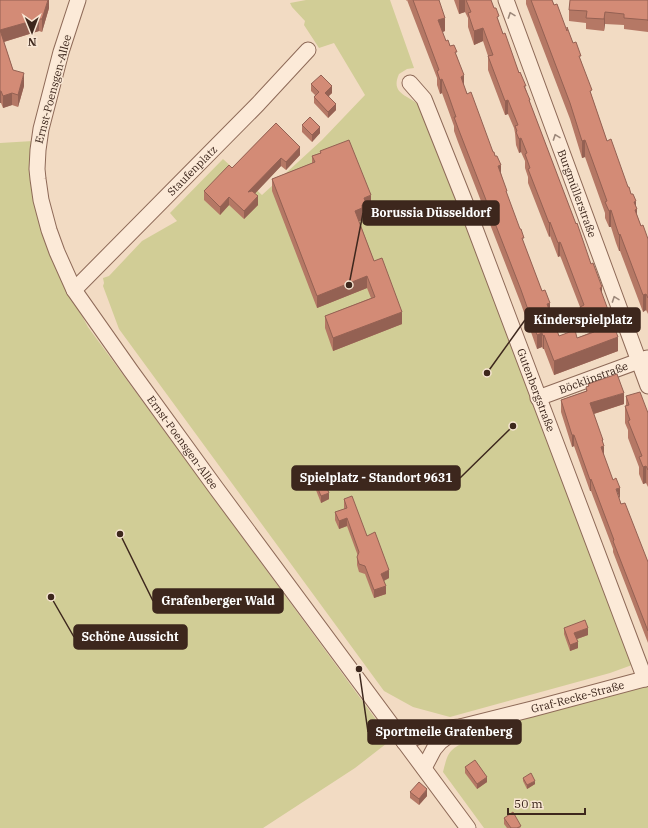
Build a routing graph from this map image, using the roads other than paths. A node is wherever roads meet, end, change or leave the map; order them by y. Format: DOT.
graph roads {
  1 [pos="506,0"];
  2 [pos="78,3"];
  3 [pos="308,50"];
  4 [pos="410,83"];
  5 [pos="74,290"];
  6 [pos="643,360"];
  7 [pos="648,386"];
  8 [pos="538,398"];
  9 [pos="646,678"];
  10 [pos="460,727"];
  11 [pos="404,742"];
  12 [pos="424,768"];
  13 [pos="468,828"];
  6 -- 1 [label="street, Burgmüllerstraße, one-way"];
  2 -- 5 [label="street, Ernst-Poensgen-Allee"];
  3 -- 5 [label="street, Staufenplatz"];
  4 -- 8 [label="street, Gutenbergstraße"];
  5 -- 11 [label="street, Ernst-Poensgen-Allee"];
  6 -- 7 [label="street, Burgmüllerstraße"];
  6 -- 8 [label="street, Böcklinstraße"];
  8 -- 9 [label="street, Gutenbergstraße"];
  9 -- 10 [label="street, Graf-Recke-Straße"];
  10 -- 11 [label="street, Graf-Recke-Straße"];
  10 -- 12 [label="street, Graf-Recke-Straße"];
  11 -- 12 [label="street, Ernst-Poensgen-Allee"];
  12 -- 13 [label="street, Ernst-Poensgen-Allee"];
}
